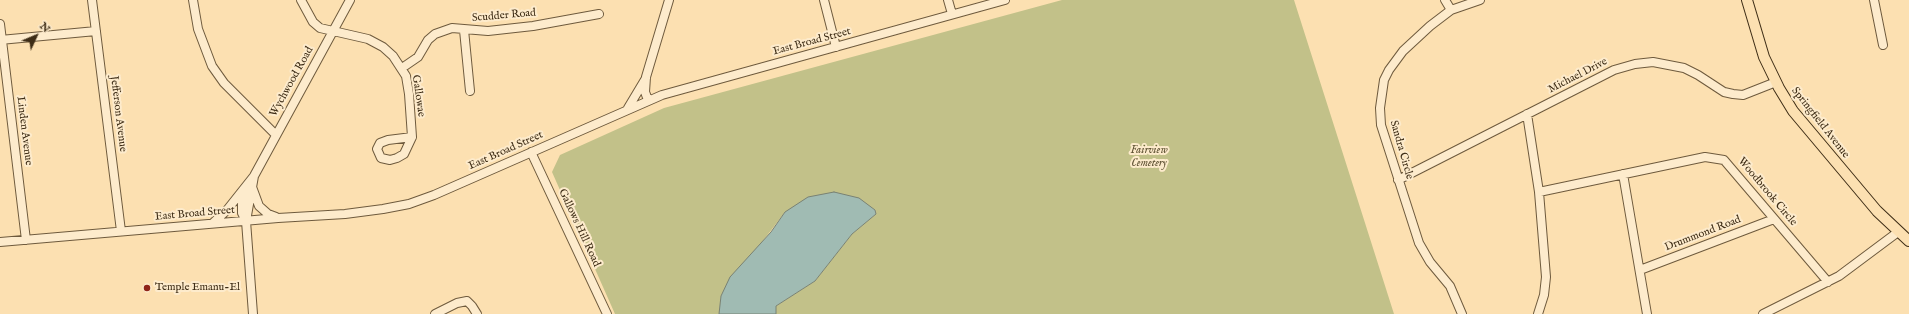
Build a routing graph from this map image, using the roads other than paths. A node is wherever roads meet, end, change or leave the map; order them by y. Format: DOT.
graph roads {
  1 [pos="92,0"];
  2 [pos="193,0"];
  3 [pos="301,0"];
  4 [pos="350,0"];
  5 [pos="669,0"];
  6 [pos="824,0"];
  7 [pos="948,0"];
  8 [pos="1005,0"];
  9 [pos="1445,0"];
  10 [pos="1480,0"];
  11 [pos="1747,0"];
  12 [pos="1874,0"];
  13 [pos="1451,10"];
  14 [pos="600,14"];
  15 [pos="952,14"];
  16 [pos="0,24"];
  17 [pos="464,30"];
  18 [pos="96,31"];
  19 [pos="333,31"];
  20 [pos="1,40"];
  21 [pos="1883,45"];
  22 [pos="836,47"];
  23 [pos="402,68"];
  24 [pos="646,77"];
  25 [pos="1776,82"];
  26 [pos="470,91"];
  27 [pos="648,100"];
  28 [pos="628,108"];
  29 [pos="1527,114"];
  30 [pos="275,134"];
  31 [pos="412,138"];
  32 [pos="531,152"];
  33 [pos="1623,174"];
  34 [pos="1398,180"];
  35 [pos="249,186"];
  36 [pos="1539,192"];
  37 [pos="278,218"];
  38 [pos="1774,219"];
  39 [pos="246,220"];
  40 [pos="213,223"];
  41 [pos="121,231"];
  42 [pos="1898,232"];
  43 [pos="26,240"];
  44 [pos="1909,241"];
  45 [pos="0,242"];
  46 [pos="1640,270"];
  47 [pos="1828,282"];
  48 [pos="253,314"];
  49 [pos="434,314"];
  50 [pos="477,314"];
  51 [pos="606,314"];
  52 [pos="1462,314"];
  53 [pos="1538,314"];
  54 [pos="1647,314"];
  55 [pos="1763,314"];
  1 -- 18 [label="street, Jefferson Avenue"];
  2 -- 30 [label="street"];
  3 -- 19 [label="street, Gallowae"];
  4 -- 19 [label="street, Wychwood Road"];
  5 -- 24 [label="street"];
  6 -- 22 [label="street"];
  7 -- 15 [label="street"];
  8 -- 15 [label="street, East Broad Street"];
  9 -- 13 [label="street"];
  10 -- 13 [label="street, Sandra Circle"];
  11 -- 25 [label="main road, Springfield Avenue"];
  12 -- 21 [label="street"];
  13 -- 34 [label="street, Sandra Circle"];
  14 -- 17 [label="street, Scudder Road"];
  15 -- 22 [label="street, East Broad Street"];
  16 -- 20 [label="street, Linden Avenue"];
  17 -- 23 [label="street, Scudder Road"];
  17 -- 26 [label="street"];
  18 -- 20 [label="street"];
  18 -- 41 [label="street, Jefferson Avenue"];
  19 -- 23 [label="street, Gallowae"];
  19 -- 30 [label="street, Wychwood Road"];
  20 -- 43 [label="street, Linden Avenue"];
  22 -- 27 [label="street, East Broad Street"];
  23 -- 31 [label="street, Gallowae"];
  24 -- 27 [label="street"];
  24 -- 28 [label="street"];
  25 -- 29 [label="street, Michael Drive"];
  25 -- 42 [label="main road, Springfield Avenue"];
  27 -- 28 [label="street, East Broad Street"];
  28 -- 32 [label="street, East Broad Street"];
  29 -- 34 [label="street, Michael Drive"];
  29 -- 36 [label="street"];
  30 -- 35 [label="street, Wychwood Road"];
  32 -- 37 [label="street, East Broad Street"];
  32 -- 51 [label="street, Gallows Hill Road"];
  33 -- 36 [label="street, Woodbrook Circle"];
  33 -- 38 [label="street, Woodbrook Circle"];
  33 -- 46 [label="street"];
  34 -- 52 [label="street, Sandra Circle"];
  35 -- 37 [label="street"];
  35 -- 39 [label="street, Wychwood Road"];
  35 -- 40 [label="street, Wychwood Road"];
  36 -- 53 [label="street"];
  37 -- 39 [label="street, East Broad Street"];
  38 -- 46 [label="street, Drummond Road"];
  38 -- 47 [label="street, Woodbrook Circle"];
  39 -- 40 [label="street, East Broad Street"];
  39 -- 48 [label="street, Wychwood Road"];
  40 -- 41 [label="street, East Broad Street"];
  41 -- 43 [label="street, East Broad Street"];
  42 -- 44 [label="main road, Springfield Avenue"];
  42 -- 47 [label="street"];
  43 -- 45 [label="street, East Broad Street"];
  46 -- 54 [label="street"];
  47 -- 55 [label="street"];
  49 -- 50 [label="street"];
}
